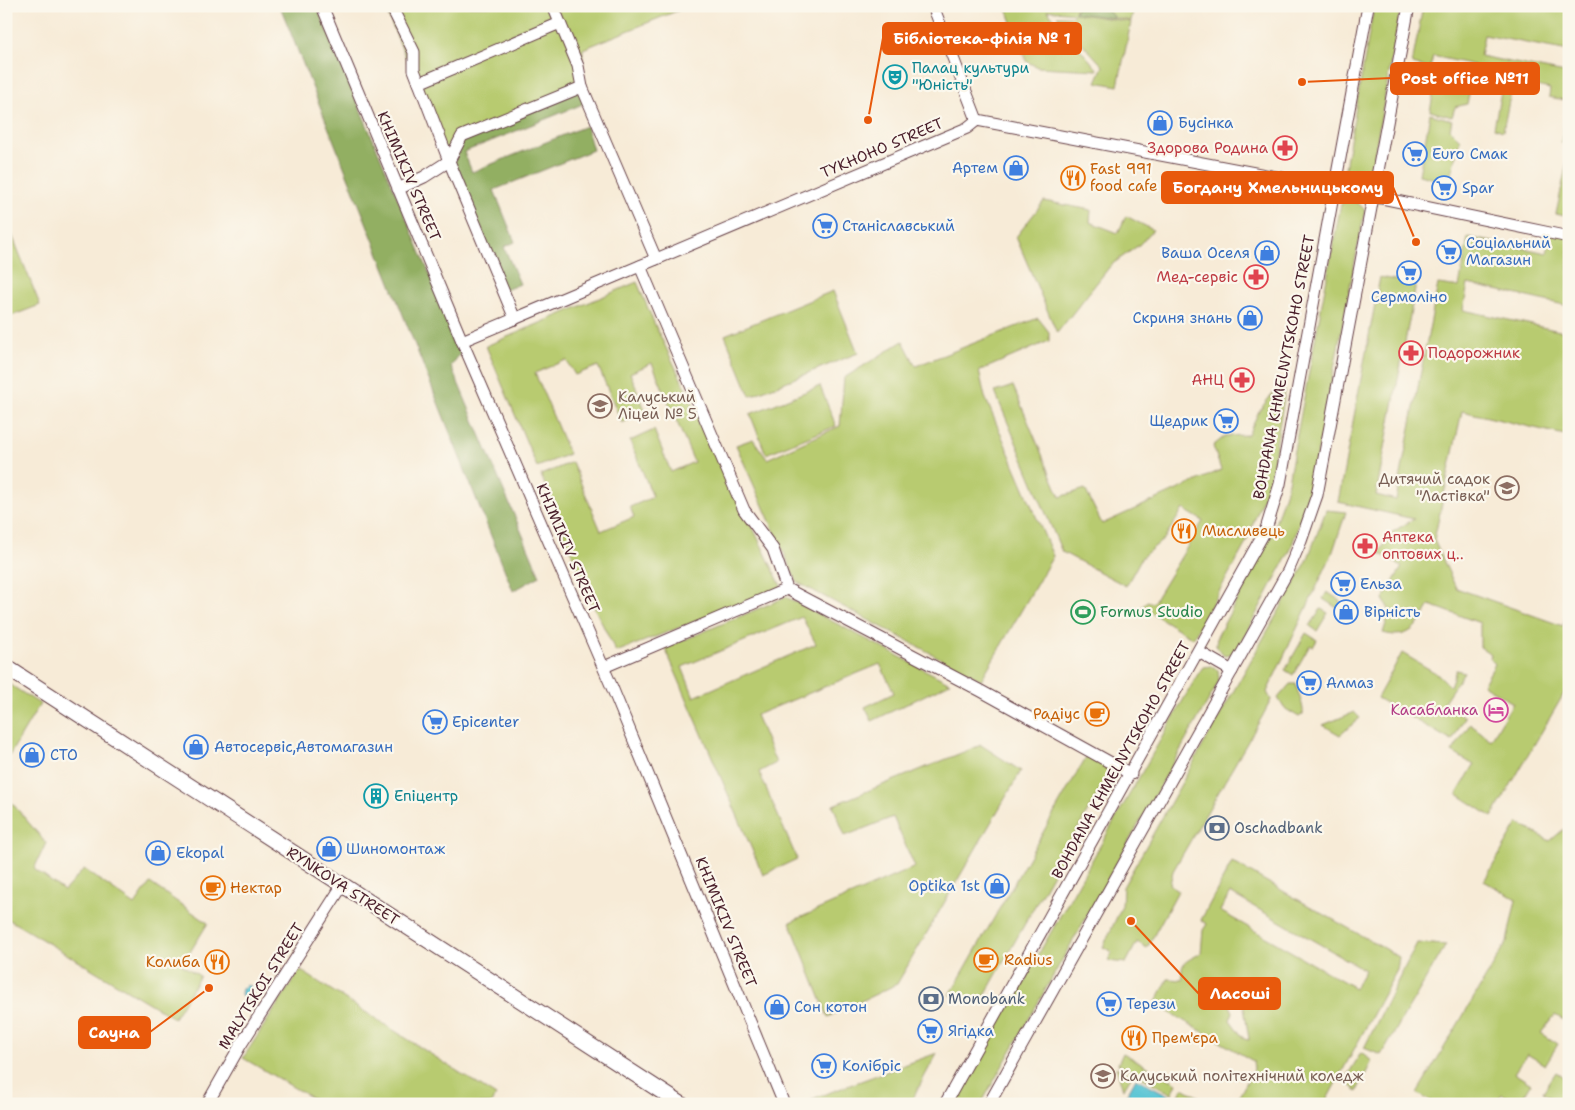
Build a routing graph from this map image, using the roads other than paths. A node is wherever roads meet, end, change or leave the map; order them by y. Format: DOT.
graph roads {
  1 [pos="322,6"];
  2 [pos="391,6"];
  3 [pos="553,6"];
  4 [pos="933,6"];
  5 [pos="1368,6"];
  6 [pos="1409,6"];
  7 [pos="560,23"];
  8 [pos="419,83"];
  9 [pos="582,87"];
  10 [pos="977,120"];
  11 [pos="448,161"];
  12 [pos="1334,188"];
  13 [pos="398,189"];
  14 [pos="1374,198"];
  15 [pos="1569,238"];
  16 [pos="656,259"];
  17 [pos="640,266"];
  18 [pos="515,319"];
  19 [pos="462,341"];
  20 [pos="787,589"];
  21 [pos="1199,652"];
  22 [pos="6,667"];
  23 [pos="604,667"];
  24 [pos="1232,672"];
  25 [pos="1131,774"];
  26 [pos="342,886"];
  27 [pos="207,1104"];
  28 [pos="682,1104"];
  29 [pos="784,1104"];
  30 [pos="945,1104"];
  31 [pos="989,1104"];
  1 -- 13 [label="street, KHIMIKIV STREET"];
  2 -- 8 [label="street"];
  3 -- 7 [label="street"];
  4 -- 10 [label="street"];
  5 -- 12 [label="street, BOHDANA KHMELNYTSKOHO STREET"];
  6 -- 14 [label="street"];
  7 -- 8 [label="street"];
  7 -- 9 [label="street"];
  8 -- 11 [label="street"];
  9 -- 11 [label="street"];
  9 -- 16 [label="street"];
  10 -- 12 [label="street"];
  10 -- 16 [label="street, TYKHOHO STREET"];
  11 -- 13 [label="street"];
  11 -- 18 [label="street"];
  12 -- 14 [label="street"];
  12 -- 21 [label="street, BOHDANA KHMELNYTSKOHO STREET"];
  13 -- 19 [label="street, KHIMIKIV STREET"];
  14 -- 15 [label="street"];
  14 -- 24 [label="street"];
  16 -- 17 [label="street, TYKHOHO STREET"];
  17 -- 18 [label="street, TYKHOHO STREET"];
  17 -- 20 [label="street"];
  18 -- 19 [label="street, TYKHOHO STREET"];
  19 -- 23 [label="street, KHIMIKIV STREET"];
  20 -- 23 [label="street"];
  20 -- 25 [label="street"];
  21 -- 24 [label="street"];
  21 -- 25 [label="street, BOHDANA KHMELNYTSKOHO STREET"];
  22 -- 26 [label="main road, RYNKOVA STREET"];
  23 -- 29 [label="street, KHIMIKIV STREET"];
  24 -- 31 [label="street"];
  25 -- 30 [label="street, BOHDANA KHMELNYTSKOHO STREET"];
  26 -- 27 [label="street, MALYTSKOI STREET"];
  26 -- 28 [label="main road, RYNKOVA STREET"];
}
